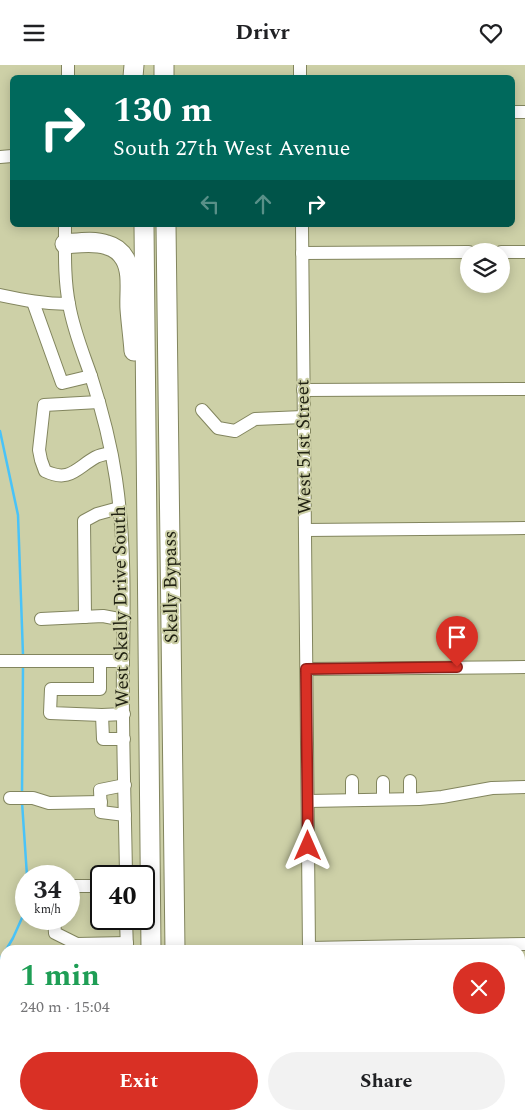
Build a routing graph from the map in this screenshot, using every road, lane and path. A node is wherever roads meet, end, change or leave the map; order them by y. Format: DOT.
graph roads {
  1 [pos="144,227"];
  2 [pos="166,227"];
  3 [pos="302,227"];
  4 [pos="65,234"];
  5 [pos="525,251"];
  6 [pos="460,252"];
  7 [pos="510,252"];
  8 [pos="302,253"];
  9 [pos="0,295"];
  10 [pos="33,302"];
  11 [pos="68,304"];
  12 [pos="91,376"];
  13 [pos="525,389"];
  14 [pos="303,390"];
  15 [pos="99,402"];
  16 [pos="202,410"];
  17 [pos="303,417"];
  18 [pos="111,453"];
  19 [pos="146,467"];
  20 [pos="119,508"];
  21 [pos="525,528"];
  22 [pos="305,530"];
  23 [pos="85,617"];
  24 [pos="41,619"];
  25 [pos="124,620"];
  26 [pos="0,661"];
  27 [pos="100,661"];
  28 [pos="123,661"];
  29 [pos="525,667"];
  30 [pos="306,669"];
  31 [pos="124,714"];
  32 [pos="102,715"];
  33 [pos="124,739"];
  34 [pos="352,781"];
  35 [pos="383,781"];
  36 [pos="410,781"];
  37 [pos="125,785"];
  38 [pos="525,787"];
  39 [pos="10,798"];
  40 [pos="383,799"];
  41 [pos="410,799"];
  42 [pos="352,800"];
  43 [pos="308,801"];
  44 [pos="101,802"];
  45 [pos="125,815"];
  46 [pos="126,865"];
  47 [pos="55,930"];
  48 [pos="126,930"];
  49 [pos="94,945"];
  50 [pos="127,945"];
  51 [pos="151,945"];
  52 [pos="175,945"];
  53 [pos="309,945"];
  1 -- 19 [label="highway, Skelly Bypass"];
  2 -- 52 [label="highway, Skelly Bypass"];
  3 -- 8 [label="street, West 51st Street"];
  4 -- 11 [label="street, West Skelly Drive South"];
  4 -- 19 [label="highway"];
  5 -- 7 [label="street"];
  6 -- 8 [label="street"];
  8 -- 14 [label="street, West 51st Street"];
  9 -- 10 [label="street"];
  10 -- 11 [label="street"];
  10 -- 12 [label="street"];
  11 -- 12 [label="street, West Skelly Drive South"];
  12 -- 15 [label="street, West Skelly Drive South"];
  13 -- 14 [label="street"];
  14 -- 17 [label="street, West 51st Street"];
  15 -- 18 [label="street, West Skelly Drive South"];
  15 -- 18 [label="street"];
  16 -- 17 [label="street"];
  17 -- 22 [label="street, West 51st Street"];
  18 -- 20 [label="street, West Skelly Drive South"];
  19 -- 51 [label="highway, Skelly Bypass"];
  20 -- 23 [label="street"];
  20 -- 25 [label="street, West Skelly Drive South"];
  21 -- 22 [label="street"];
  22 -- 30 [label="street, West 51st Street"];
  23 -- 24 [label="street"];
  23 -- 25 [label="street"];
  25 -- 28 [label="street, West Skelly Drive South"];
  26 -- 27 [label="street"];
  27 -- 28 [label="street"];
  27 -- 32 [label="street"];
  28 -- 31 [label="street, West Skelly Drive South"];
  29 -- 30 [label="street"];
  30 -- 43 [label="street, West 51st Street"];
  31 -- 32 [label="street"];
  31 -- 33 [label="street, West Skelly Drive South"];
  32 -- 33 [label="street"];
  33 -- 37 [label="street, West Skelly Drive South"];
  34 -- 42 [label="street"];
  35 -- 40 [label="street"];
  36 -- 41 [label="street"];
  37 -- 44 [label="street"];
  37 -- 45 [label="street, West Skelly Drive South"];
  38 -- 41 [label="street"];
  39 -- 44 [label="street"];
  40 -- 41 [label="street"];
  40 -- 42 [label="street"];
  42 -- 43 [label="street"];
  43 -- 53 [label="street, West 51st Street"];
  44 -- 45 [label="street"];
  45 -- 46 [label="street, West Skelly Drive South"];
  47 -- 49 [label="street"];
  48 -- 50 [label="street"];
}
